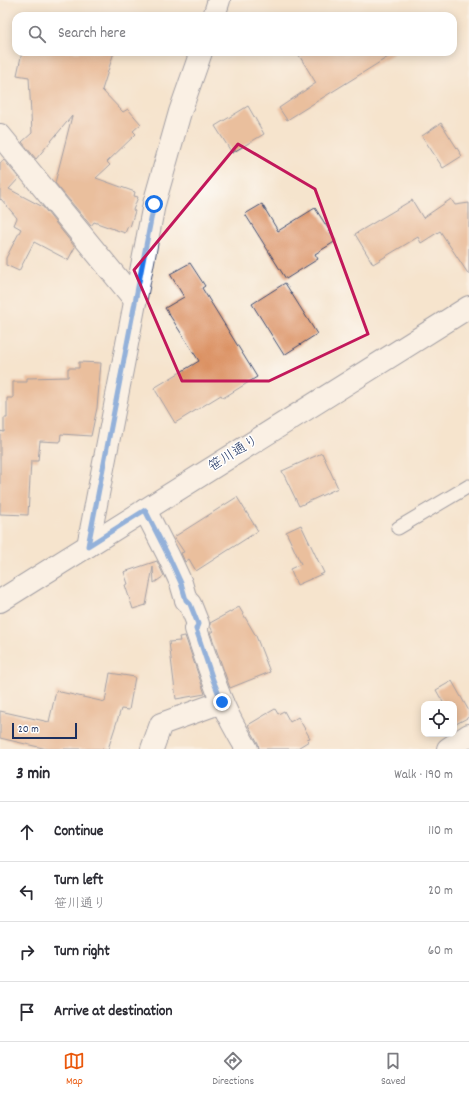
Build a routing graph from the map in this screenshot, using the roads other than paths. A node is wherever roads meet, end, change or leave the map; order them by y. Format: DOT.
graph roads {
  1 [pos="219,0"];
  2 [pos="215,12"];
  3 [pos="200,56"];
  4 [pos="0,135"];
  5 [pos="135,300"];
  6 [pos="469,307"];
  7 [pos="469,486"];
  8 [pos="145,510"];
  9 [pos="398,528"];
  10 [pos="88,546"];
  11 [pos="0,601"];
  12 [pos="222,702"];
  13 [pos="469,735"];
  14 [pos="152,749"];
  15 [pos="247,749"];
  16 [pos="448,749"];
  1 -- 2 [label="street"];
  3 -- 5 [label="street"];
  4 -- 5 [label="street"];
  5 -- 10 [label="street"];
  6 -- 8 [label="street, 笹川通り"];
  7 -- 9 [label="lane"];
  8 -- 10 [label="street, 笹川通り"];
  8 -- 12 [label="street"];
  10 -- 11 [label="street, 笹川通り"];
  12 -- 14 [label="street"];
  12 -- 15 [label="street"];
  13 -- 16 [label="street"];
}
